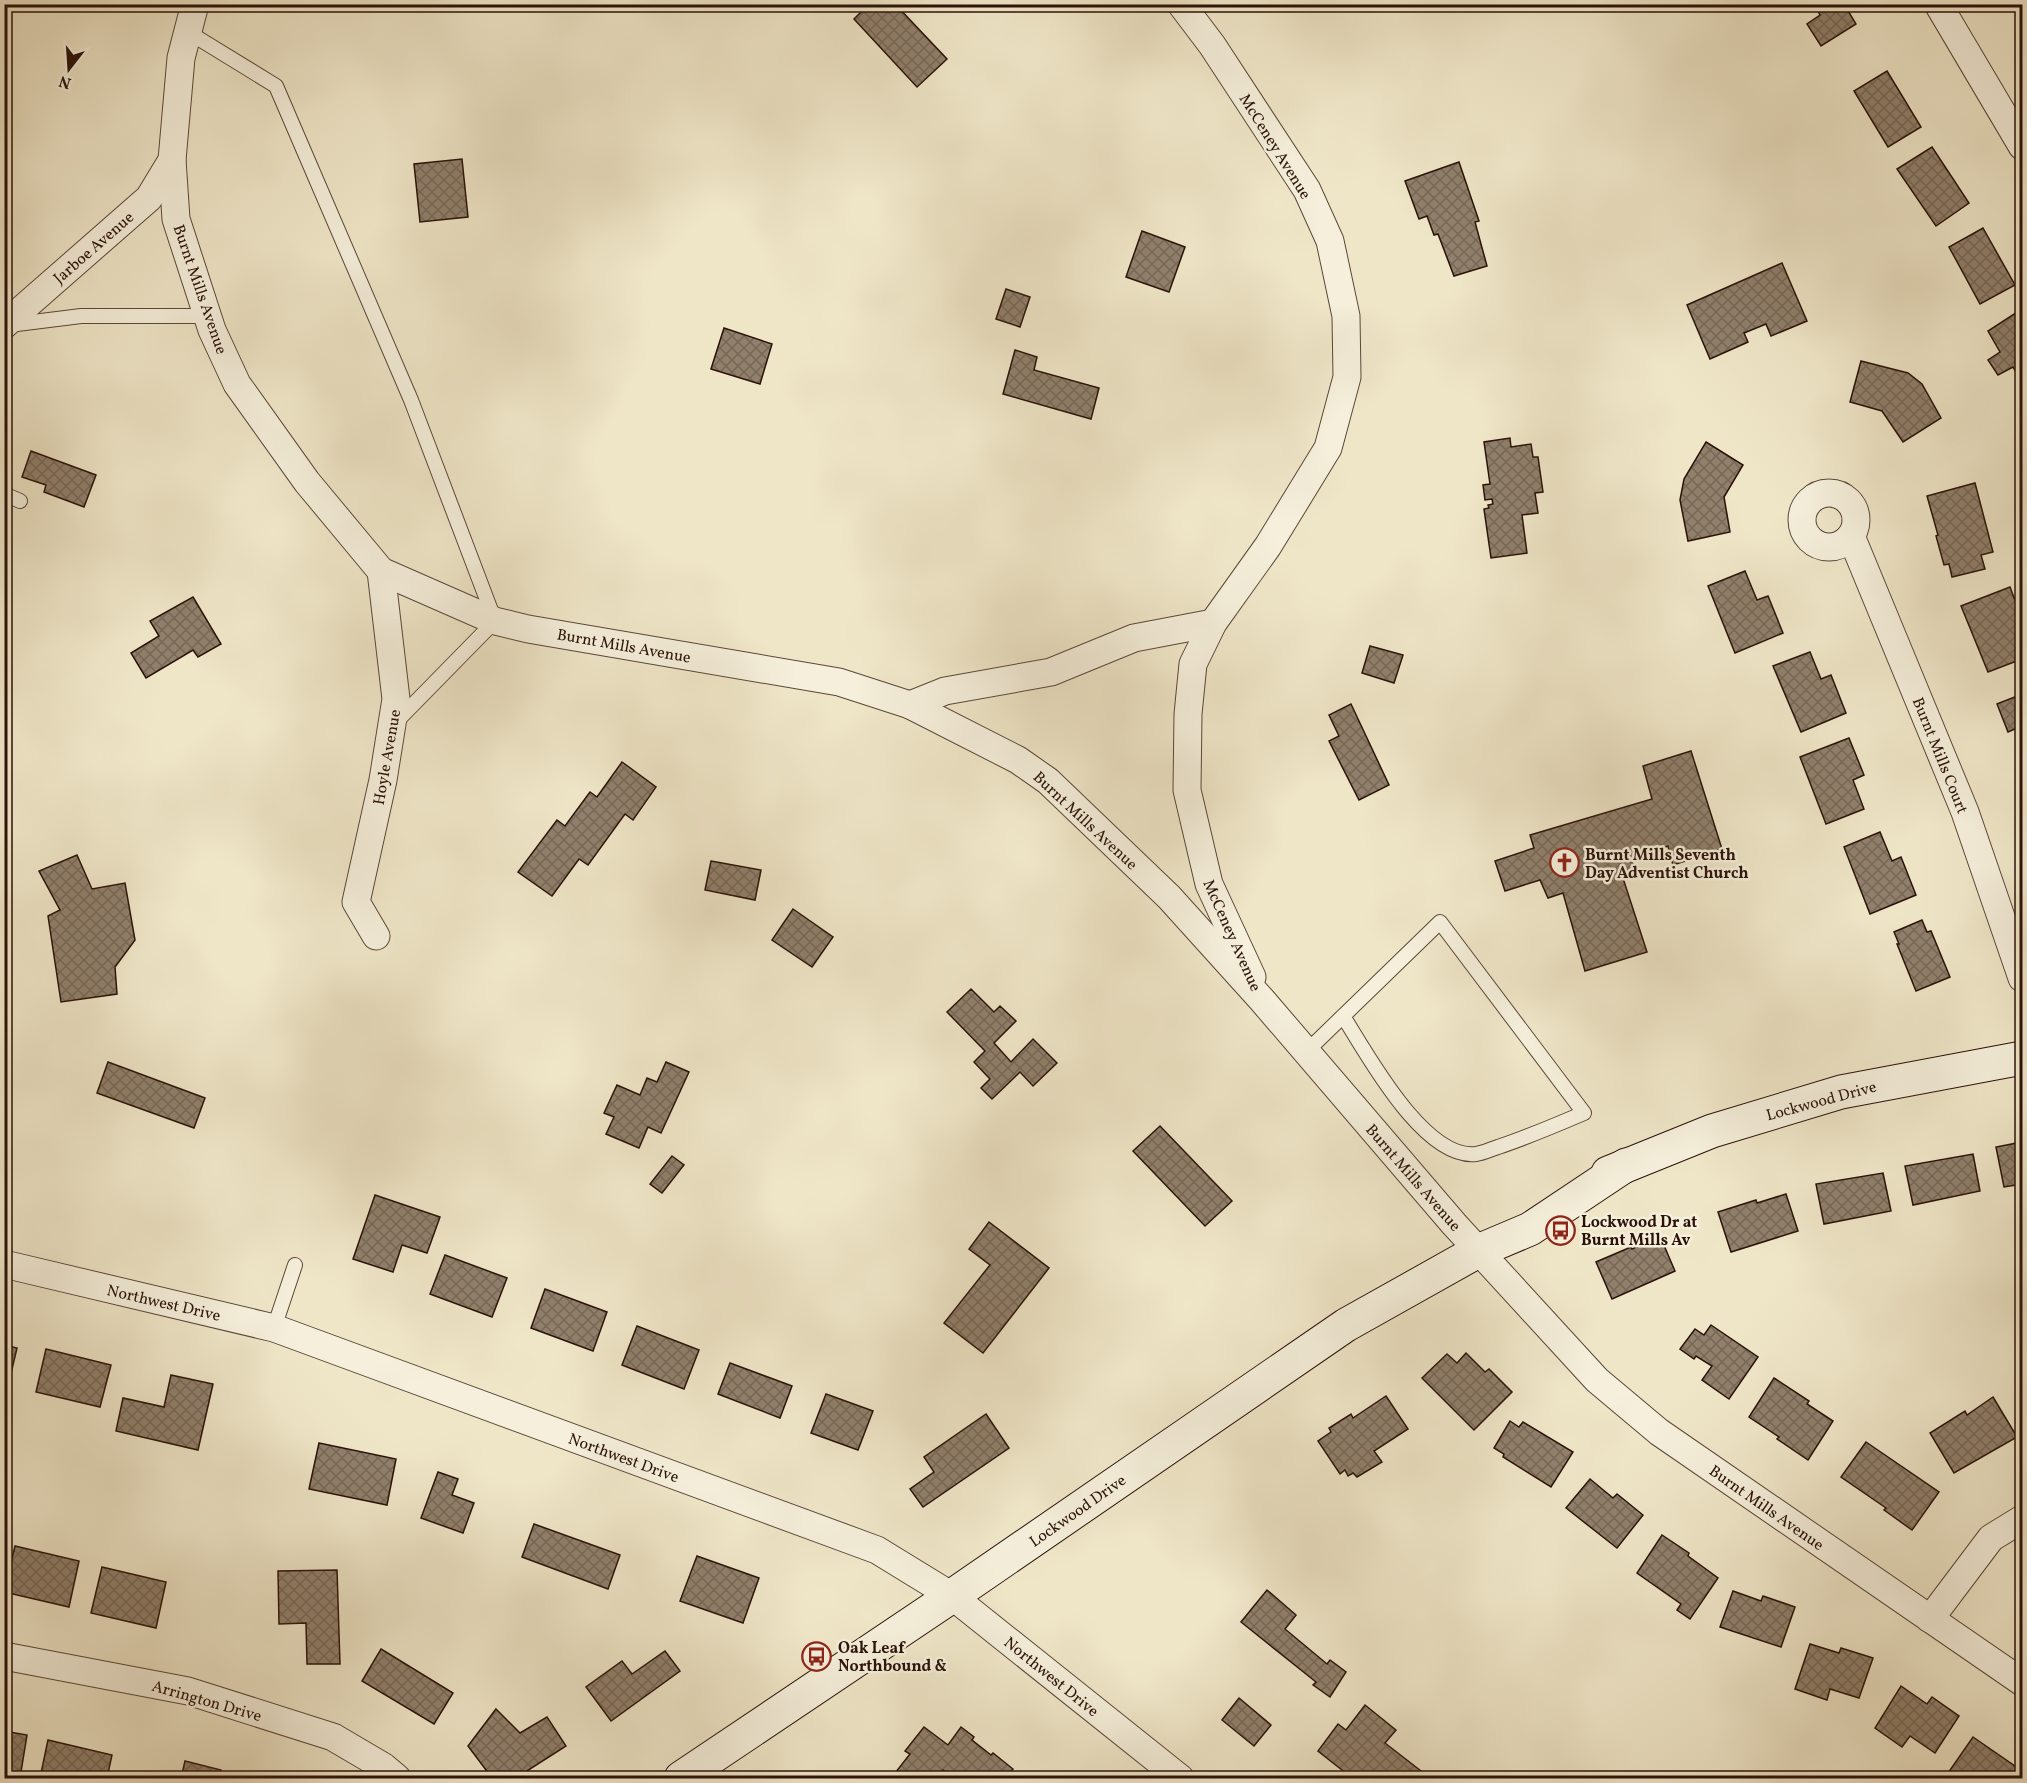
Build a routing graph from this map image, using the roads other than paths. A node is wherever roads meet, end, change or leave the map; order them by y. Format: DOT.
graph roads {
  1 [pos="195,4"];
  2 [pos="1181,4"];
  3 [pos="1938,4"];
  4 [pos="188,32"];
  5 [pos="2022,146"];
  6 [pos="172,160"];
  7 [pos="207,316"];
  8 [pos="4,325"];
  9 [pos="4,495"];
  10 [pos="20,501"];
  11 [pos="1851,536"];
  12 [pos="381,571"];
  13 [pos="495,621"];
  14 [pos="1213,623"];
  15 [pos="910,705"];
  16 [pos="392,726"];
  17 [pos="376,936"];
  18 [pos="2022,978"];
  19 [pos="1262,1000"];
  20 [pos="1343,1016"];
  21 [pos="1306,1052"];
  22 [pos="2022,1058"];
  23 [pos="1478,1251"];
  24 [pos="4,1264"];
  25 [pos="295,1265"];
  26 [pos="274,1328"];
  27 [pos="2022,1520"];
  28 [pos="952,1596"];
  29 [pos="1930,1619"];
  30 [pos="4,1656"];
  31 [pos="2022,1682"];
  32 [pos="397,1779"];
  33 [pos="681,1779"];
  34 [pos="1180,1779"];
  1 -- 4 [label="street, Burnt Mills Avenue"];
  2 -- 14 [label="street, McCeney Avenue"];
  3 -- 5 [label="street"];
  4 -- 6 [label="street, Burnt Mills Avenue"];
  4 -- 13 [label="lane"];
  6 -- 7 [label="street, Burnt Mills Avenue"];
  6 -- 8 [label="street, Jarboe Avenue"];
  7 -- 8 [label="lane"];
  7 -- 12 [label="street, Burnt Mills Avenue"];
  9 -- 10 [label="lane"];
  11 -- 18 [label="street, Burnt Mills Court"];
  12 -- 13 [label="street, Burnt Mills Avenue"];
  12 -- 16 [label="street, Hoyle Avenue"];
  13 -- 15 [label="street, Burnt Mills Avenue"];
  13 -- 16 [label="lane"];
  14 -- 15 [label="street"];
  14 -- 19 [label="street, McCeney Avenue"];
  15 -- 19 [label="street, Burnt Mills Avenue"];
  16 -- 17 [label="street, Hoyle Avenue"];
  19 -- 21 [label="street, Burnt Mills Avenue"];
  20 -- 20 [label="lane"];
  20 -- 21 [label="lane"];
  21 -- 23 [label="street, Burnt Mills Avenue"];
  22 -- 23 [label="street, Lockwood Drive"];
  23 -- 28 [label="street, Lockwood Drive"];
  23 -- 29 [label="street, Burnt Mills Avenue"];
  24 -- 26 [label="street, Northwest Drive"];
  25 -- 26 [label="lane"];
  26 -- 28 [label="street, Northwest Drive"];
  27 -- 29 [label="street"];
  28 -- 33 [label="street, Lockwood Drive"];
  28 -- 34 [label="street, Northwest Drive"];
  29 -- 31 [label="street, Burnt Mills Avenue"];
  30 -- 32 [label="street, Arrington Drive"];
}
